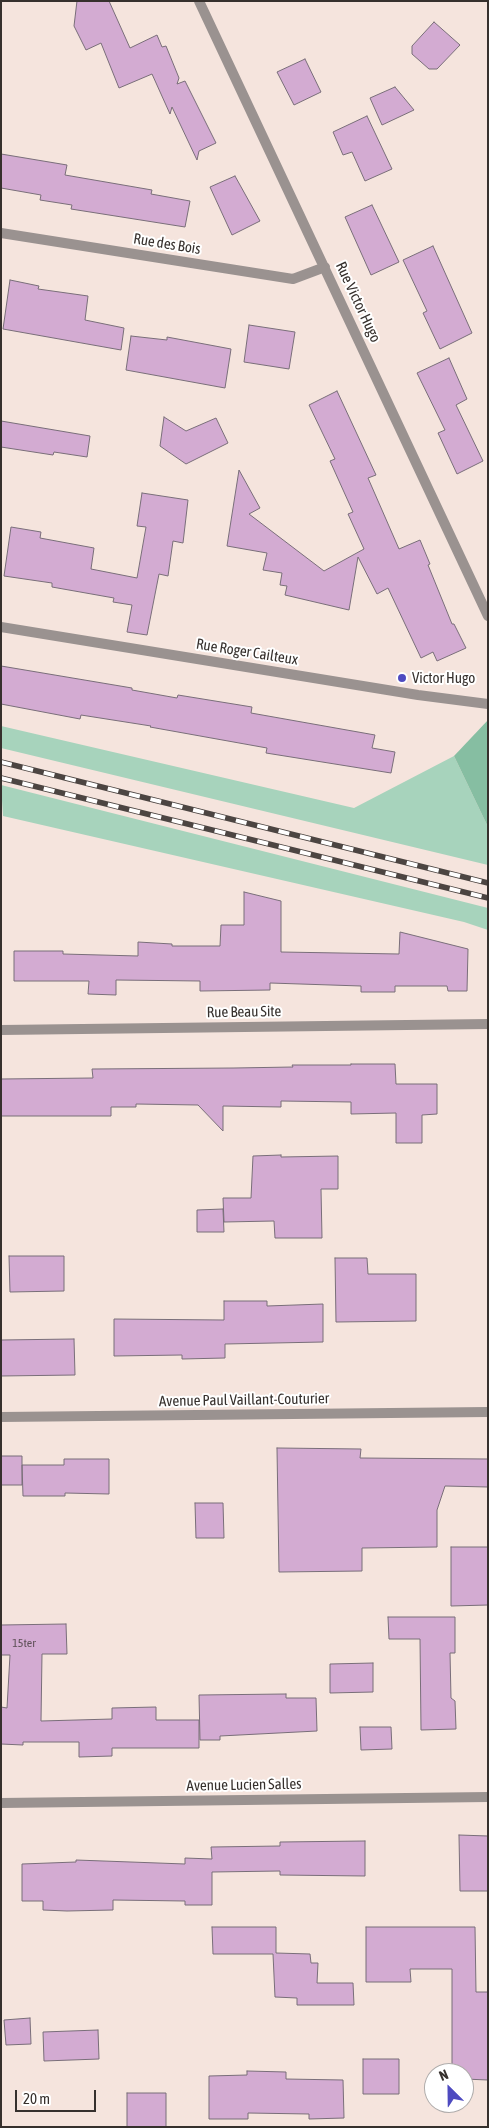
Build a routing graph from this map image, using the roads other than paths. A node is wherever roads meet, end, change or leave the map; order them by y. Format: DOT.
graph roads {
  1 [pos="200,1"];
  2 [pos="1,233"];
  3 [pos="325,267"];
  4 [pos="488,616"];
  5 [pos="1,628"];
  6 [pos="488,704"];
  7 [pos="488,1024"];
  8 [pos="1,1030"];
  9 [pos="488,1412"];
  10 [pos="1,1417"];
  11 [pos="488,1797"];
  12 [pos="1,1803"];
  1 -- 3 [label="street, Rue Victor Hugo"];
  2 -- 3 [label="street, Rue des Bois"];
  3 -- 4 [label="street, Rue Victor Hugo"];
  5 -- 6 [label="street, Rue Roger Cailteux"];
  7 -- 8 [label="street, Rue Beau Site"];
  9 -- 10 [label="street, Avenue Paul Vaillant-Couturier"];
  11 -- 12 [label="street, Avenue Lucien Salles"];
}
